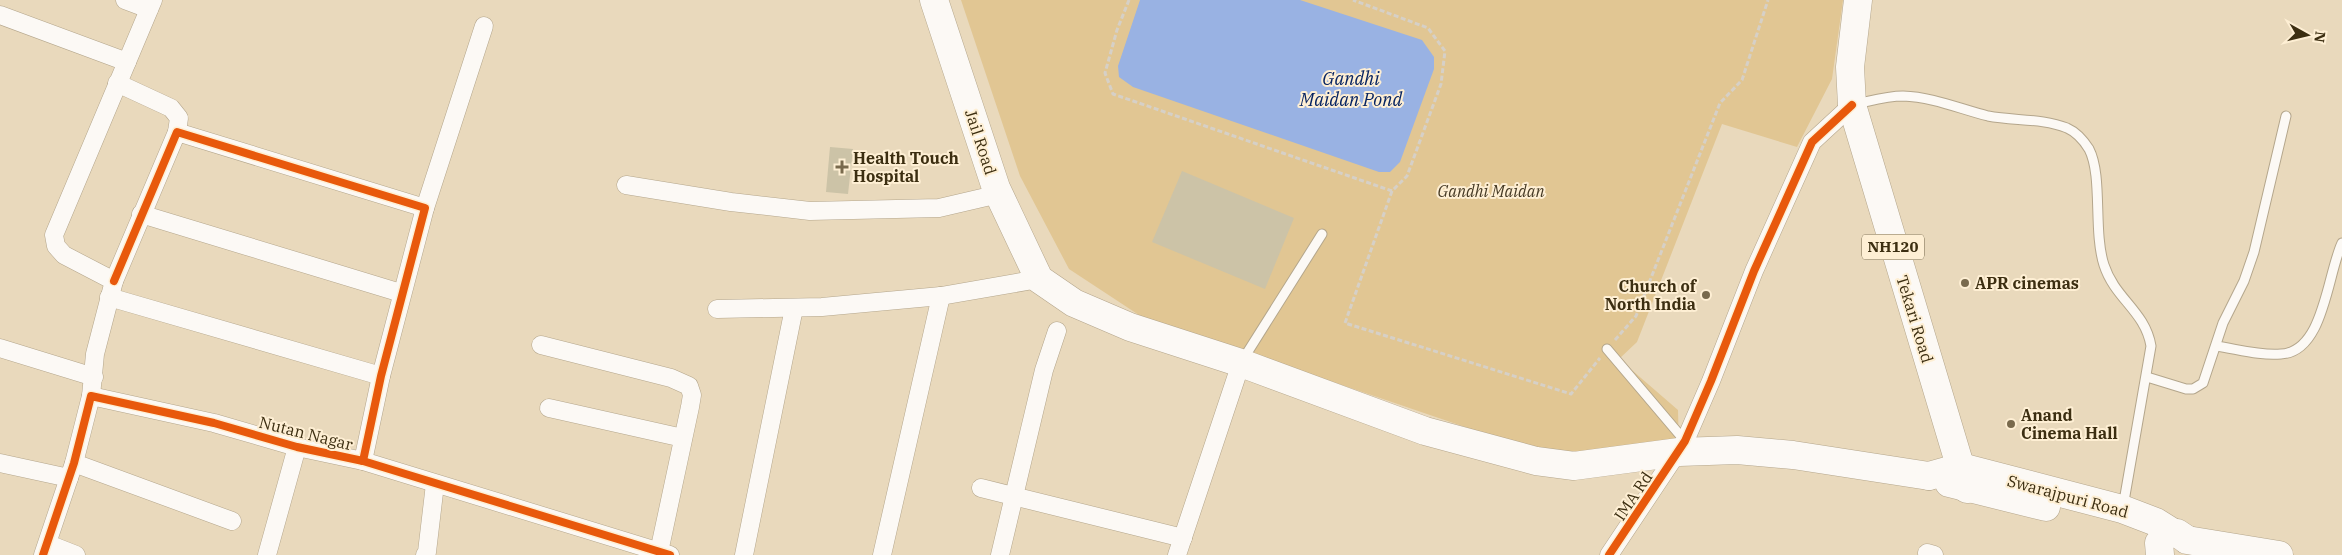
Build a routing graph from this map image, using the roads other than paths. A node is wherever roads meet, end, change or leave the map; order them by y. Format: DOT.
graph roads {
  1 [pos="125,0"];
  2 [pos="934,0"];
  3 [pos="1858,0"];
  4 [pos="151,4"];
  5 [pos="0,15"];
  6 [pos="484,26"];
  7 [pos="127,62"];
  8 [pos="117,84"];
  9 [pos="1852,105"];
  10 [pos="2286,116"];
  11 [pos="177,132"];
  12 [pos="626,185"];
  13 [pos="999,194"];
  14 [pos="425,208"];
  15 [pos="141,214"];
  16 [pos="1322,234"];
  17 [pos="2342,243"];
  18 [pos="1039,279"];
  19 [pos="112,289"];
  20 [pos="401,293"];
  21 [pos="941,296"];
  22 [pos="794,308"];
  23 [pos="716,309"];
  24 [pos="1057,331"];
  25 [pos="541,345"];
  26 [pos="2216,346"];
  27 [pos="0,348"];
  28 [pos="1607,349"];
  29 [pos="1241,363"];
  30 [pos="381,376"];
  31 [pos="94,377"];
  32 [pos="2147,377"];
  33 [pos="91,396"];
  34 [pos="549,408"];
  35 [pos="683,438"];
  36 [pos="1682,446"];
  37 [pos="297,447"];
  38 [pos="364,461"];
  39 [pos="0,463"];
  40 [pos="72,470"];
  41 [pos="1964,478"];
  42 [pos="435,484"];
  43 [pos="981,488"];
  44 [pos="1015,496"];
  45 [pos="2122,509"];
  46 [pos="232,521"];
  47 [pos="1180,547"];
  48 [pos="2177,548"];
  49 [pos="46,550"];
  50 [pos="664,554"];
  51 [pos="76,555"];
  52 [pos="268,555"];
  53 [pos="425,555"];
  54 [pos="744,555"];
  55 [pos="882,555"];
  56 [pos="1000,555"];
  57 [pos="1609,555"];
  58 [pos="2279,555"];
  1 -- 4 [label="street"];
  2 -- 13 [label="main road, Jail Road"];
  3 -- 9 [label="main road, Tekari Road / NH120"];
  4 -- 7 [label="street"];
  5 -- 7 [label="street"];
  6 -- 14 [label="street"];
  7 -- 8 [label="street"];
  8 -- 11 [label="street"];
  8 -- 19 [label="street"];
  9 -- 32 [label="lane"];
  9 -- 36 [label="street, IMA Rd"];
  9 -- 41 [label="main road, Tekari Road / NH120"];
  10 -- 26 [label="lane"];
  11 -- 14 [label="street"];
  11 -- 15 [label="street"];
  12 -- 13 [label="street"];
  13 -- 18 [label="main road, Jail Road"];
  14 -- 20 [label="street"];
  15 -- 19 [label="street"];
  15 -- 20 [label="street"];
  16 -- 29 [label="lane"];
  17 -- 26 [label="lane"];
  18 -- 21 [label="street"];
  18 -- 29 [label="main road"];
  19 -- 30 [label="street"];
  19 -- 31 [label="street"];
  20 -- 30 [label="street"];
  21 -- 22 [label="street"];
  21 -- 55 [label="street"];
  22 -- 23 [label="street"];
  22 -- 54 [label="street"];
  24 -- 44 [label="street"];
  25 -- 35 [label="street"];
  26 -- 32 [label="lane"];
  27 -- 31 [label="street"];
  28 -- 36 [label="lane"];
  29 -- 36 [label="main road"];
  29 -- 47 [label="street"];
  30 -- 38 [label="street"];
  31 -- 33 [label="street"];
  32 -- 45 [label="lane"];
  33 -- 37 [label="street, Nutan Nagar"];
  33 -- 40 [label="street"];
  34 -- 35 [label="street"];
  35 -- 50 [label="street"];
  36 -- 41 [label="main road"];
  36 -- 57 [label="street, IMA Rd"];
  37 -- 38 [label="street, Nutan Nagar"];
  37 -- 52 [label="street"];
  38 -- 42 [label="street, Nutan Nagar"];
  39 -- 40 [label="street"];
  40 -- 46 [label="street"];
  40 -- 49 [label="street"];
  41 -- 45 [label="main road, Swarajpuri Road"];
  41 -- 48 [label="main road, Swarajpuri Road"];
  42 -- 50 [label="street, Nutan Nagar"];
  42 -- 53 [label="street"];
  43 -- 44 [label="street"];
  44 -- 47 [label="street"];
  44 -- 56 [label="street"];
  45 -- 48 [label="main road, Swarajpuri Road"];
  48 -- 58 [label="main road, Swarajpuri Road"];
  49 -- 51 [label="street"];
}
